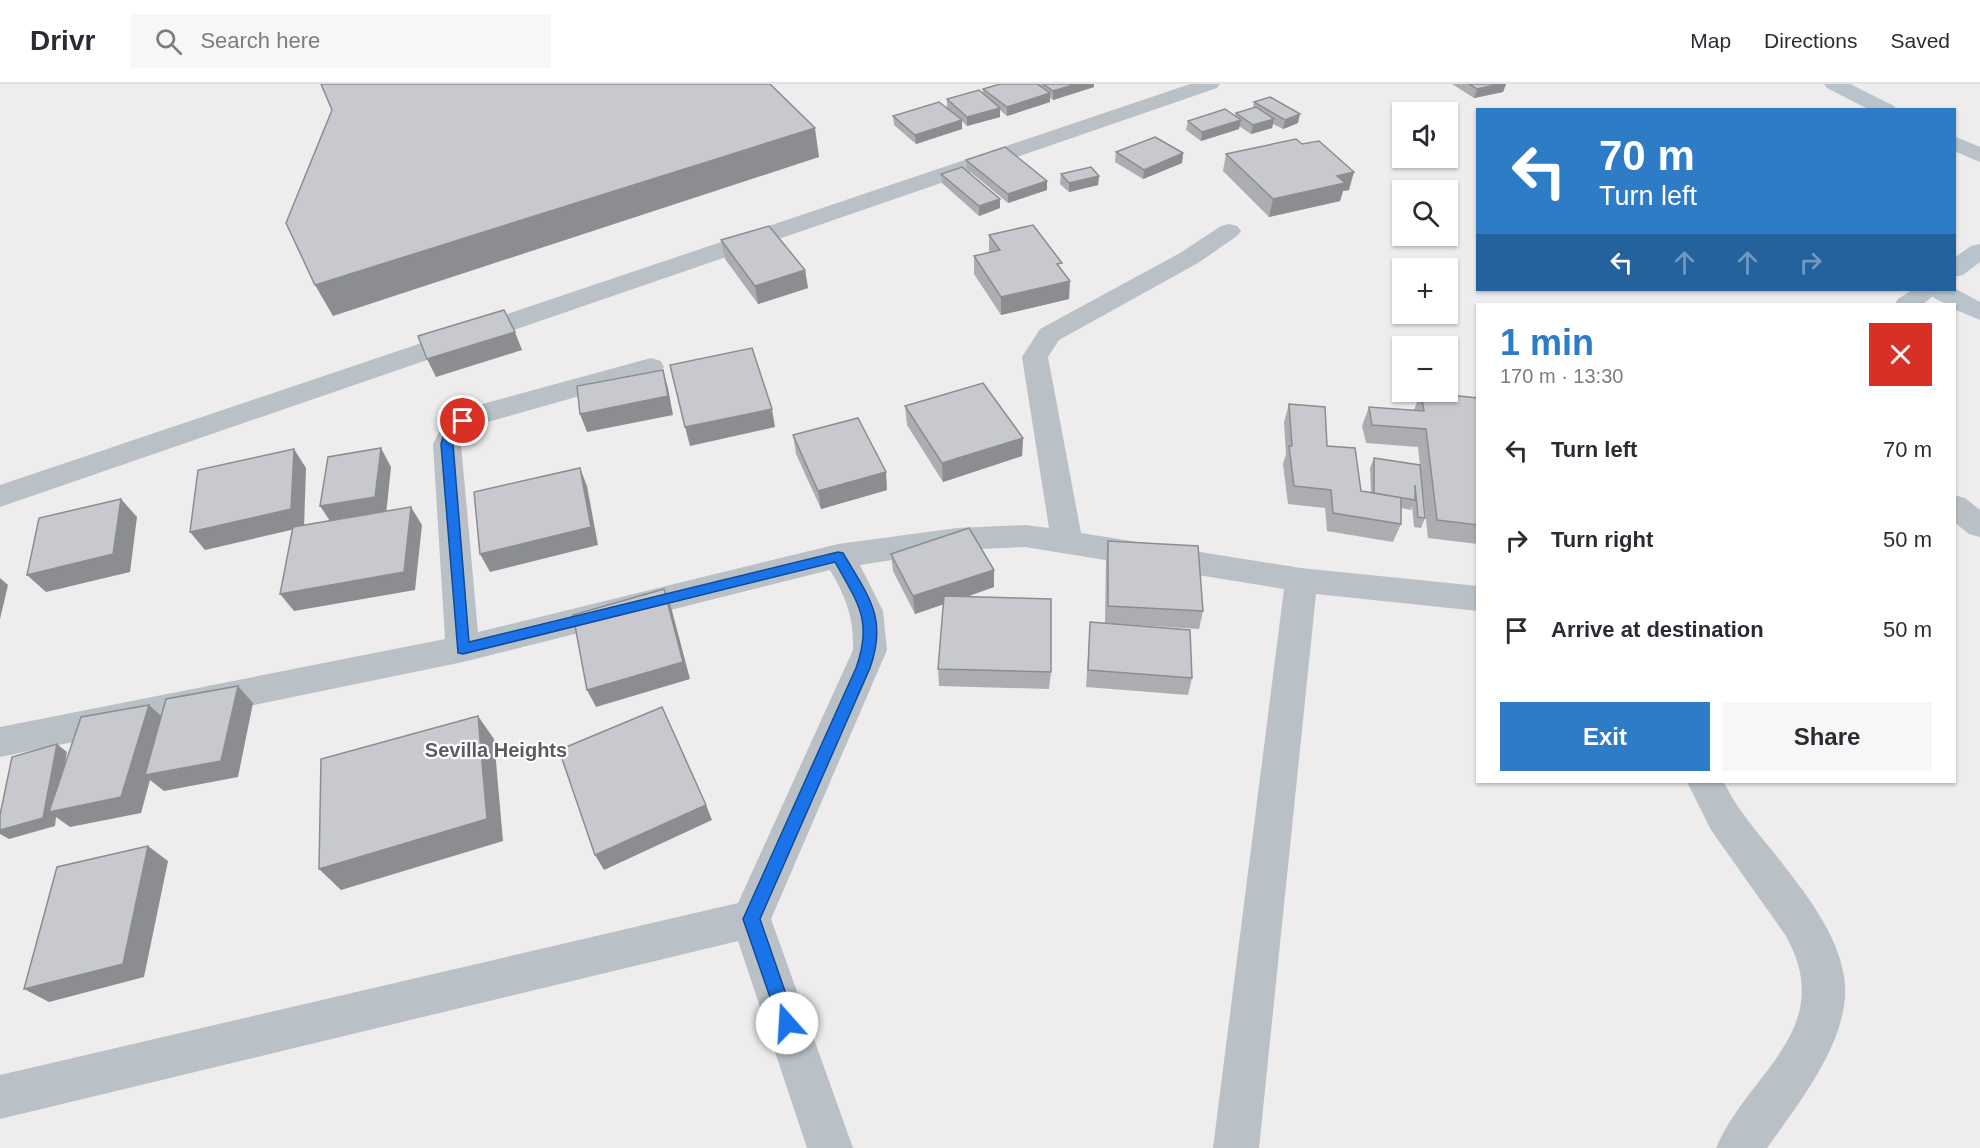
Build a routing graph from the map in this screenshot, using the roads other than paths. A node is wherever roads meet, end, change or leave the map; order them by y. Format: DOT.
graph roads {
  1 [pos="1210,84"];
  2 [pos="1834,84"];
  3 [pos="1883,108"];
  4 [pos="1956,143"];
  5 [pos="1980,155"];
  6 [pos="1228,231"];
  7 [pos="1980,251"];
  8 [pos="1956,269"];
  9 [pos="1926,291"];
  10 [pos="1940,291"];
  11 [pos="1908,303"];
  12 [pos="1980,312"];
  13 [pos="651,368"];
  14 [pos="0,496"];
  15 [pos="1956,508"];
  16 [pos="1980,526"];
  17 [pos="1066,543"];
  18 [pos="838,556"];
  19 [pos="1302,580"];
  20 [pos="1476,598"];
  21 [pos="463,649"];
  22 [pos="0,742"];
  23 [pos="1707,783"];
  24 [pos="751,919"];
  25 [pos="0,1097"];
  26 [pos="830,1148"];
  27 [pos="1236,1148"];
  28 [pos="1739,1148"];
  1 -- 14 [label="street"];
  2 -- 3 [label="street"];
  4 -- 5 [label="street"];
  6 -- 17 [label="street"];
  7 -- 8 [label="street"];
  9 -- 11 [label="street"];
  10 -- 12 [label="street"];
  13 -- 21 [label="street"];
  15 -- 16 [label="street"];
  17 -- 18 [label="street"];
  17 -- 19 [label="street"];
  18 -- 21 [label="street"];
  18 -- 24 [label="street"];
  19 -- 20 [label="street"];
  19 -- 27 [label="street"];
  21 -- 22 [label="street"];
  23 -- 28 [label="street"];
  24 -- 25 [label="street"];
  24 -- 26 [label="street"];
}
